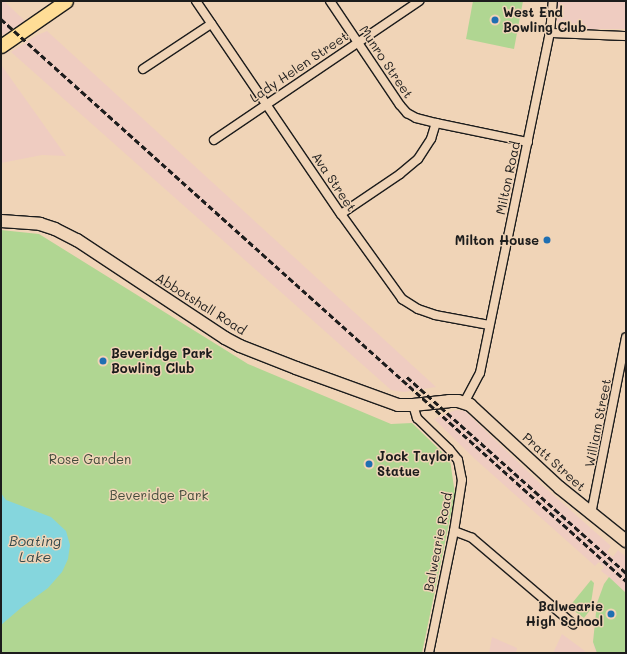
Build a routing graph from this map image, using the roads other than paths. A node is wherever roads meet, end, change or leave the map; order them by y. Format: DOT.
graph roads {
  1 [pos="66,1"];
  2 [pos="196,1"];
  3 [pos="330,1"];
  4 [pos="419,1"];
  5 [pos="553,1"];
  6 [pos="211,24"];
  7 [pos="550,33"];
  8 [pos="626,36"];
  9 [pos="358,41"];
  10 [pos="1,46"];
  11 [pos="143,69"];
  12 [pos="267,103"];
  13 [pos="436,123"];
  14 [pos="214,140"];
  15 [pos="528,142"];
  16 [pos="341,214"];
  17 [pos="1,221"];
  18 [pos="490,325"];
  19 [pos="626,337"];
  20 [pos="464,402"];
  21 [pos="412,405"];
  22 [pos="592,514"];
  23 [pos="454,531"];
  24 [pos="626,541"];
  25 [pos="573,624"];
  26 [pos="429,653"];
  1 -- 10 [label="main road"];
  2 -- 6 [label="street, Ava Street"];
  3 -- 9 [label="street, Munro Street"];
  4 -- 9 [label="street, Lady Helen Street"];
  5 -- 7 [label="street, Milton Road"];
  6 -- 11 [label="street"];
  6 -- 12 [label="street, Ava Street"];
  7 -- 8 [label="street"];
  7 -- 15 [label="street, Milton Road"];
  9 -- 12 [label="street, Lady Helen Street"];
  9 -- 13 [label="street, Munro Street"];
  12 -- 14 [label="street, Lady Helen Street"];
  12 -- 16 [label="street, Ava Street"];
  13 -- 15 [label="street, Munro Street"];
  13 -- 16 [label="street"];
  15 -- 18 [label="street, Milton Road"];
  16 -- 18 [label="street, Ava Street"];
  17 -- 21 [label="main road, Abbotshall Road"];
  18 -- 20 [label="street, Milton Road"];
  19 -- 22 [label="street, William Street"];
  20 -- 21 [label="main road, Abbotshall Road"];
  20 -- 22 [label="main road, Pratt Street"];
  21 -- 23 [label="street, Balwearie Road"];
  22 -- 24 [label="main road, Pratt Street"];
  23 -- 25 [label="street"];
  23 -- 26 [label="street, Balwearie Road"];
}
